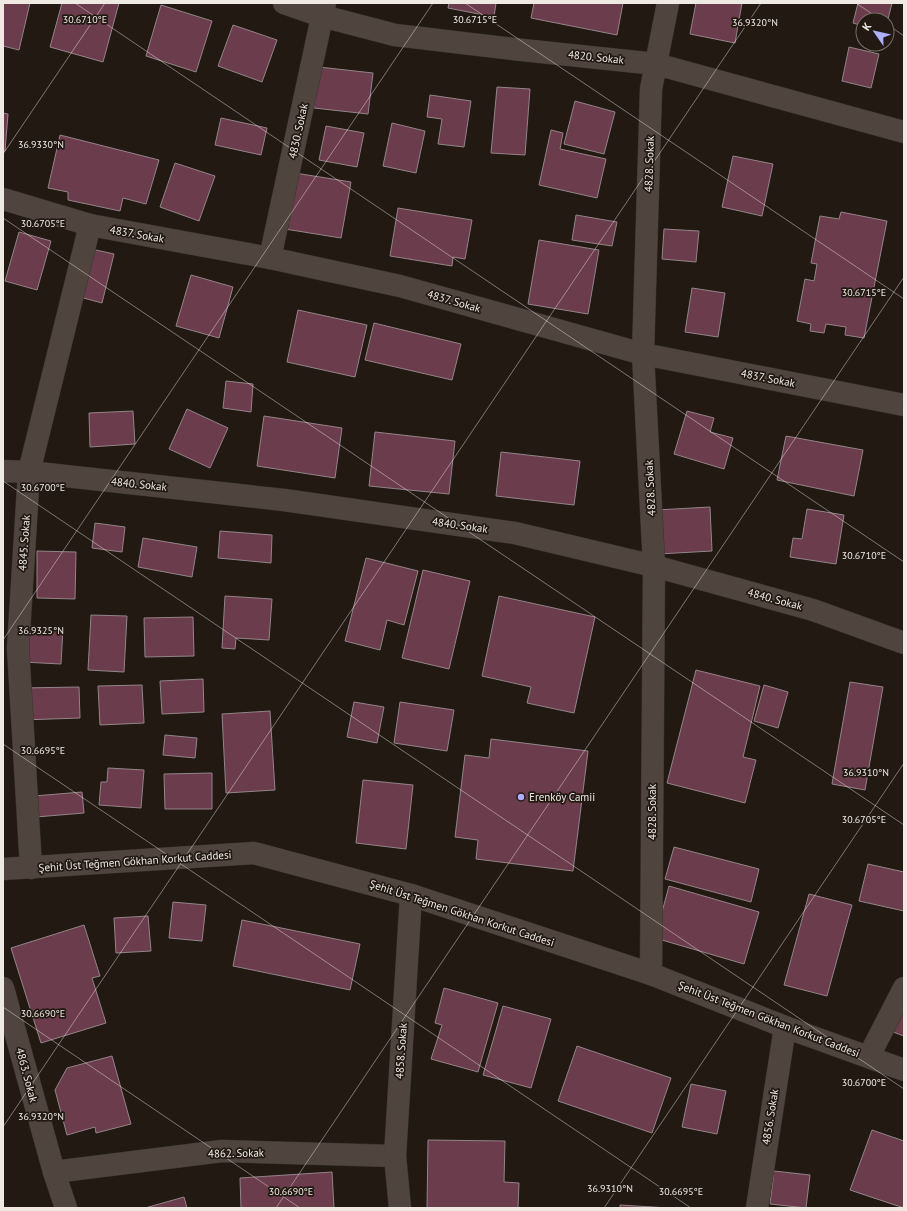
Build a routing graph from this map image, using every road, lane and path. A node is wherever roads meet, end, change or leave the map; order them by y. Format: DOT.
graph roads {
  1 [pos="284,3"];
  2 [pos="668,3"];
  3 [pos="324,10"];
  4 [pos="656,64"];
  5 [pos="904,132"];
  6 [pos="3,199"];
  7 [pos="90,225"];
  8 [pos="270,258"];
  9 [pos="643,354"];
  10 [pos="904,405"];
  11 [pos="3,471"];
  12 [pos="29,472"];
  13 [pos="654,566"];
  14 [pos="904,643"];
  15 [pos="10,648"];
  16 [pos="31,868"];
  17 [pos="3,869"];
  18 [pos="411,895"];
  19 [pos="651,974"];
  20 [pos="3,988"];
  21 [pos="904,988"];
  22 [pos="785,1027"];
  23 [pos="869,1056"];
  24 [pos="904,1070"];
  25 [pos="395,1156"];
  26 [pos="54,1172"];
  27 [pos="66,1208"];
  28 [pos="400,1208"];
  29 [pos="757,1208"];
  1 -- 3 [label="street, 4820. Sokak"];
  2 -- 4 [label="street, 4828. Sokak"];
  3 -- 4 [label="street, 4820. Sokak"];
  3 -- 8 [label="street, 4830. Sokak"];
  4 -- 5 [label="street, 4820. Sokak"];
  4 -- 9 [label="street, 4828. Sokak"];
  6 -- 7 [label="street, 4837. Sokak"];
  7 -- 8 [label="street, 4837. Sokak"];
  7 -- 12 [label="street, 4845. Sokak"];
  8 -- 9 [label="street, 4837. Sokak"];
  9 -- 10 [label="street, 4837. Sokak"];
  9 -- 13 [label="street, 4828. Sokak"];
  11 -- 12 [label="street, 4840. Sokak"];
  12 -- 13 [label="street, 4840. Sokak"];
  12 -- 15 [label="street, 4845. Sokak"];
  13 -- 14 [label="street, 4840. Sokak"];
  13 -- 19 [label="street, 4828. Sokak"];
  15 -- 16 [label="street, 4845. Sokak"];
  16 -- 17 [label="street, Şehit Üst Teğmen Gökhan Korkut Caddesi"];
  16 -- 18 [label="street, Şehit Üst Teğmen Gökhan Korkut Caddesi"];
  18 -- 19 [label="street, Şehit Üst Teğmen Gökhan Korkut Caddesi"];
  18 -- 25 [label="street, 4858. Sokak"];
  19 -- 22 [label="street, Şehit Üst Teğmen Gökhan Korkut Caddesi"];
  20 -- 26 [label="street, 4863. Sokak"];
  21 -- 23 [label="street"];
  22 -- 23 [label="street, Şehit Üst Teğmen Gökhan Korkut Caddesi"];
  22 -- 29 [label="street, 4856. Sokak"];
  23 -- 24 [label="street, Şehit Üst Teğmen Gökhan Korkut Caddesi"];
  25 -- 26 [label="street, 4862. Sokak"];
  25 -- 28 [label="street, 4858. Sokak"];
  26 -- 27 [label="street, 4863. Sokak"];
}
